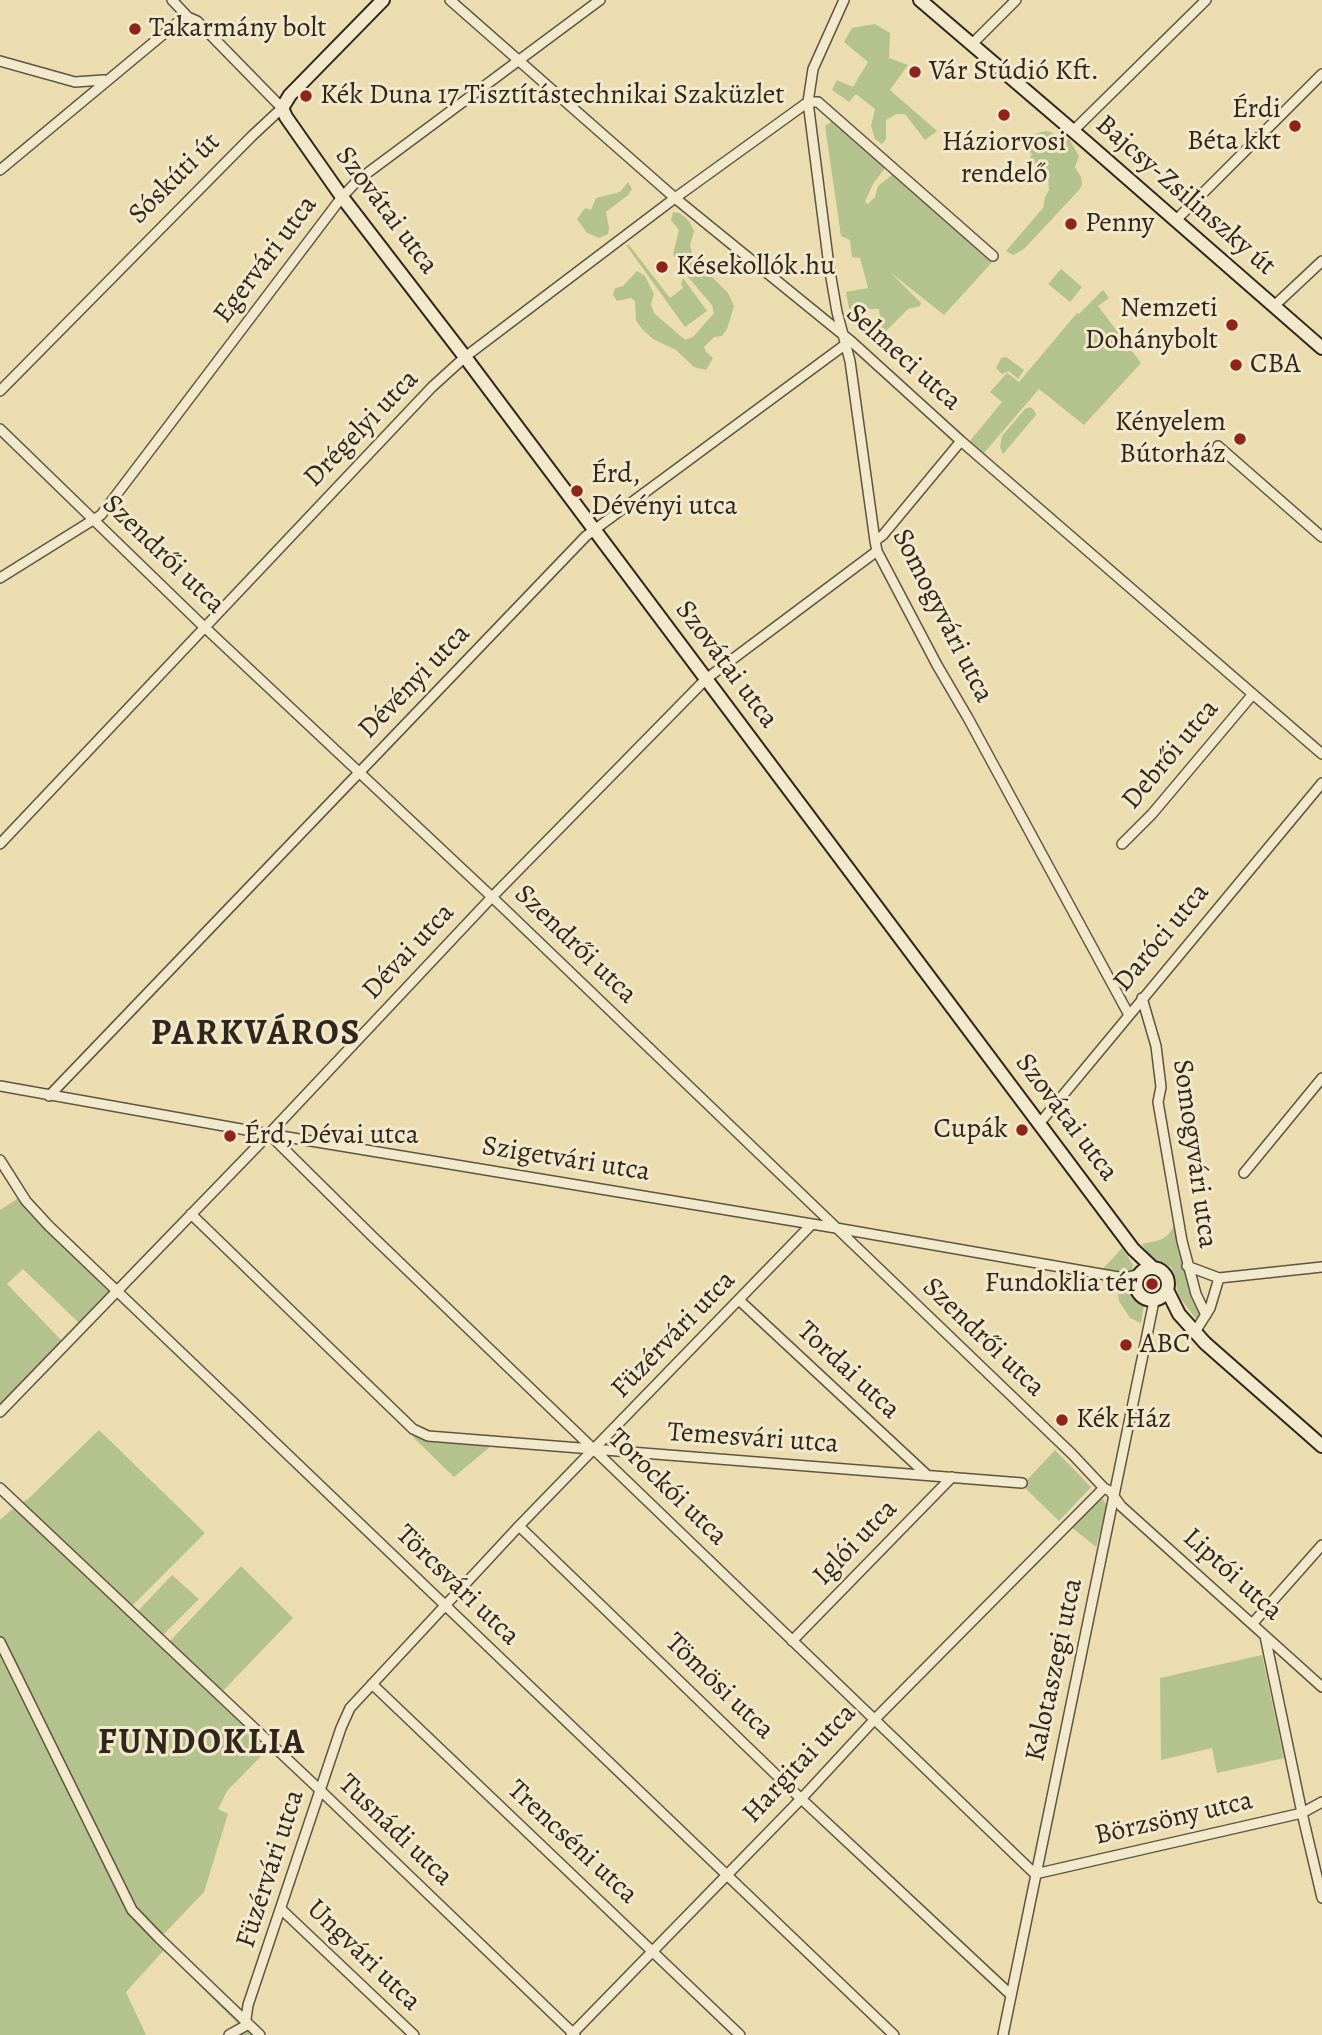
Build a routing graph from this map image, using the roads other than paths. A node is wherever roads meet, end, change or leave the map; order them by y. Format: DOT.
graph roads {
  1 [pos="172,0"];
  2 [pos="383,0"];
  3 [pos="450,0"];
  4 [pos="600,0"];
  5 [pos="844,0"];
  6 [pos="920,0"];
  7 [pos="1016,0"];
  8 [pos="1206,0"];
  9 [pos="188,17"];
  10 [pos="972,44"];
  11 [pos="0,61"];
  12 [pos="520,61"];
  13 [pos="1322,74"];
  14 [pos="107,79"];
  15 [pos="808,102"];
  16 [pos="282,108"];
  17 [pos="1073,131"];
  18 [pos="0,170"];
  19 [pos="342,197"];
  20 [pos="675,198"];
  21 [pos="1175,221"];
  22 [pos="993,256"];
  23 [pos="1322,261"];
  24 [pos="1274,306"];
  25 [pos="846,340"];
  26 [pos="1322,348"];
  27 [pos="466,357"];
  28 [pos="0,391"];
  29 [pos="0,429"];
  30 [pos="961,441"];
  31 [pos="1218,446"];
  32 [pos="95,521"];
  33 [pos="593,530"];
  34 [pos="1322,537"];
  35 [pos="874,541"];
  36 [pos="877,551"];
  37 [pos="0,578"];
  38 [pos="204,626"];
  39 [pos="706,679"];
  40 [pos="1253,694"];
  41 [pos="1322,754"];
  42 [pos="357,771"];
  43 [pos="1322,783"];
  44 [pos="0,844"];
  45 [pos="1122,844"];
  46 [pos="492,897"];
  47 [pos="1142,998"];
  48 [pos="1129,1015"];
  49 [pos="1322,1078"];
  50 [pos="0,1086"];
  51 [pos="49,1096"];
  52 [pos="1039,1124"];
  53 [pos="269,1134"];
  54 [pos="0,1160"];
  55 [pos="1244,1173"];
  56 [pos="191,1214"];
  57 [pos="813,1224"];
  58 [pos="836,1228"];
  59 [pos="1133,1249"];
  60 [pos="1187,1266"];
  61 [pos="1322,1267"];
  62 [pos="1153,1268"];
  63 [pos="1219,1278"];
  64 [pos="1138,1280"];
  65 [pos="116,1290"];
  66 [pos="1157,1297"];
  67 [pos="739,1300"];
  68 [pos="1206,1315"];
  69 [pos="1195,1332"];
  70 [pos="0,1412"];
  71 [pos="1322,1446"];
  72 [pos="594,1450"];
  73 [pos="927,1475"];
  74 [pos="952,1477"];
  75 [pos="1022,1483"];
  76 [pos="0,1488"];
  77 [pos="1104,1488"];
  78 [pos="1115,1496"];
  79 [pos="519,1526"];
  80 [pos="1322,1545"];
  81 [pos="444,1606"];
  82 [pos="1253,1623"];
  83 [pos="1265,1635"];
  84 [pos="792,1641"];
  85 [pos="0,1642"];
  86 [pos="372,1684"];
  87 [pos="1322,1687"];
  88 [pos="874,1719"];
  89 [pos="321,1791"];
  90 [pos="802,1799"];
  91 [pos="1322,1802"];
  92 [pos="1302,1813"];
  93 [pos="1035,1874"];
  94 [pos="727,1875"];
  95 [pos="1322,1898"];
  96 [pos="282,1910"];
  97 [pos="654,1951"];
  98 [pos="1011,1995"];
  99 [pos="247,2021"];
  100 [pos="573,2034"];
  101 [pos="229,2035"];
  102 [pos="260,2035"];
  103 [pos="414,2035"];
  104 [pos="740,2035"];
  105 [pos="894,2035"];
  106 [pos="1003,2035"];
  1 -- 9 [label="street"];
  2 -- 16 [label="street, Sóskúti út"];
  3 -- 12 [label="street, Selmeci utca"];
  4 -- 12 [label="street, Egervári utca"];
  5 -- 15 [label="street, Somogyvári utca"];
  6 -- 10 [label="street, Bajcsy-Zsilinszky út"];
  7 -- 10 [label="street"];
  8 -- 17 [label="street"];
  9 -- 14 [label="street"];
  9 -- 16 [label="street"];
  10 -- 17 [label="street, Bajcsy-Zsilinszky út"];
  11 -- 14 [label="street"];
  12 -- 19 [label="street, Egervári utca"];
  12 -- 20 [label="street, Selmeci utca"];
  13 -- 21 [label="street"];
  14 -- 18 [label="street"];
  15 -- 20 [label="street, Drégelyi utca"];
  15 -- 22 [label="street"];
  15 -- 25 [label="street, Somogyvári utca"];
  16 -- 19 [label="street, Szovátai utca"];
  16 -- 28 [label="street, Sóskúti út"];
  17 -- 21 [label="street, Bajcsy-Zsilinszky út"];
  19 -- 27 [label="street, Szovátai utca"];
  19 -- 32 [label="street, Egervári utca"];
  20 -- 25 [label="street, Selmeci utca"];
  20 -- 27 [label="street, Drégelyi utca"];
  21 -- 24 [label="street, Bajcsy-Zsilinszky út"];
  23 -- 24 [label="street"];
  24 -- 26 [label="street, Bajcsy-Zsilinszky út"];
  25 -- 30 [label="street, Selmeci utca"];
  25 -- 33 [label="street, Dévényi utca"];
  25 -- 35 [label="street, Somogyvári utca"];
  27 -- 33 [label="street, Szovátai utca"];
  27 -- 38 [label="street, Drégelyi utca"];
  29 -- 32 [label="street, Szendrői utca"];
  30 -- 35 [label="street"];
  30 -- 40 [label="street, Selmeci utca"];
  31 -- 34 [label="street"];
  32 -- 37 [label="street, Egervári utca"];
  32 -- 38 [label="street, Szendrői utca"];
  33 -- 39 [label="street, Szovátai utca"];
  33 -- 42 [label="street, Dévényi utca"];
  35 -- 36 [label="street, Somogyvári utca"];
  36 -- 39 [label="street, Dévai utca"];
  36 -- 48 [label="street, Somogyvári utca"];
  38 -- 42 [label="street, Szendrői utca"];
  38 -- 44 [label="street, Drégelyi utca"];
  39 -- 46 [label="street, Dévai utca"];
  39 -- 52 [label="street, Szovátai utca"];
  40 -- 41 [label="street, Selmeci utca"];
  40 -- 45 [label="street, Debrői utca"];
  42 -- 46 [label="street, Szendrői utca"];
  42 -- 51 [label="street, Dévényi utca"];
  43 -- 47 [label="street, Daróci utca"];
  46 -- 53 [label="street, Dévai utca"];
  46 -- 58 [label="street, Szendrői utca"];
  47 -- 48 [label="street, Daróci utca"];
  47 -- 60 [label="street, Somogyvári utca"];
  48 -- 52 [label="street, Daróci utca"];
  49 -- 55 [label="street"];
  50 -- 51 [label="street, Szigetvári utca"];
  51 -- 53 [label="street, Szigetvári utca"];
  52 -- 59 [label="street, Szovátai utca"];
  53 -- 56 [label="street, Dévai utca"];
  53 -- 57 [label="street, Szigetvári utca"];
  53 -- 72 [label="street, Torockói utca"];
  54 -- 65 [label="street, Törcsvári utca"];
  56 -- 65 [label="street, Dévai utca"];
  56 -- 72 [label="street, Temesvári utca"];
  57 -- 58 [label="street, Szigetvári utca"];
  57 -- 67 [label="street, Füzérvári utca"];
  58 -- 64 [label="street, Szigetvári utca"];
  58 -- 77 [label="street, Szendrői utca"];
  59 -- 62 [label="street"];
  59 -- 64 [label="street"];
  60 -- 63 [label="street"];
  60 -- 68 [label="street, Somogyvári utca"];
  61 -- 63 [label="street"];
  62 -- 64 [label="street"];
  62 -- 66 [label="street"];
  63 -- 68 [label="street"];
  64 -- 66 [label="street"];
  65 -- 70 [label="street, Dévai utca"];
  65 -- 81 [label="street, Törcsvári utca"];
  66 -- 69 [label="street"];
  66 -- 78 [label="street, Kalotaszegi utca"];
  67 -- 72 [label="street, Füzérvári utca"];
  67 -- 73 [label="street, Tordai utca"];
  68 -- 69 [label="street"];
  69 -- 71 [label="street"];
  72 -- 73 [label="street, Temesvári utca"];
  72 -- 79 [label="street, Füzérvári utca"];
  72 -- 84 [label="street, Torockói utca"];
  73 -- 74 [label="street, Temesvári utca"];
  74 -- 75 [label="street, Temesvári utca"];
  74 -- 84 [label="street, Iglói utca"];
  76 -- 89 [label="street, Tusnádi utca"];
  77 -- 78 [label="street, Szendrői utca"];
  77 -- 88 [label="street, Hargitai utca"];
  78 -- 82 [label="street, Liptói utca"];
  78 -- 93 [label="street, Kalotaszegi utca"];
  79 -- 81 [label="street, Füzérvári utca"];
  79 -- 90 [label="street, Tömösi utca"];
  80 -- 82 [label="street"];
  81 -- 86 [label="street, Füzérvári utca"];
  81 -- 94 [label="street, Törcsvári utca"];
  82 -- 83 [label="street, Liptói utca"];
  83 -- 87 [label="street, Liptói utca"];
  83 -- 92 [label="street"];
  84 -- 88 [label="street, Torockói utca"];
  85 -- 99 [label="street"];
  86 -- 89 [label="street, Füzérvári utca"];
  86 -- 97 [label="street, Trencséni utca"];
  88 -- 90 [label="street, Hargitai utca"];
  88 -- 93 [label="street, Torockói utca"];
  89 -- 96 [label="street, Füzérvári utca"];
  89 -- 100 [label="street, Tusnádi utca"];
  90 -- 94 [label="street, Hargitai utca"];
  90 -- 98 [label="street, Tömösi utca"];
  91 -- 92 [label="street, Börzsöny utca"];
  92 -- 93 [label="street, Börzsöny utca"];
  92 -- 95 [label="street"];
  93 -- 98 [label="street, Kalotaszegi utca"];
  94 -- 97 [label="street, Hargitai utca"];
  94 -- 105 [label="street, Törcsvári utca"];
  96 -- 99 [label="street, Füzérvári utca"];
  96 -- 103 [label="street, Ungvári utca"];
  97 -- 100 [label="street, Hargitai utca"];
  97 -- 104 [label="street, Trencséni utca"];
  98 -- 106 [label="street, Kalotaszegi utca"];
  99 -- 101 [label="street"];
  99 -- 102 [label="street"];
}
